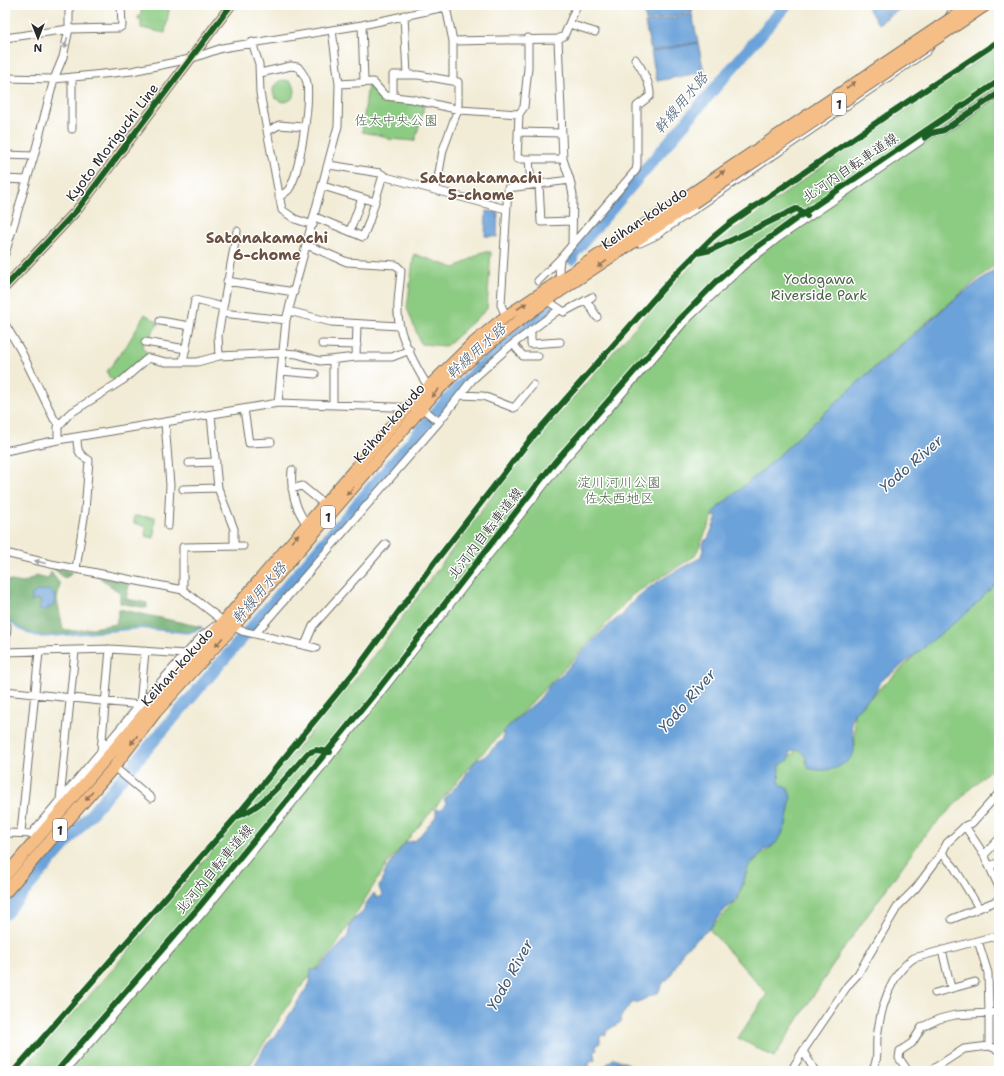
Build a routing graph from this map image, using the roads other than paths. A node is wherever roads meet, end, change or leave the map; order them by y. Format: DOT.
graph roads {
  1 [pos="69,5"];
  2 [pos="121,5"];
  3 [pos="231,5"];
  4 [pos="454,5"];
  5 [pos="577,5"];
  6 [pos="956,5"];
  7 [pos="963,5"];
  8 [pos="971,5"];
  9 [pos="986,5"];
  10 [pos="446,7"];
  11 [pos="404,15"];
  12 [pos="569,24"];
  13 [pos="362,25"];
  14 [pos="69,29"];
  15 [pos="332,30"];
  16 [pos="595,32"];
  17 [pos="929,33"];
  18 [pos="5,38"];
  19 [pos="528,38"];
  20 [pos="558,39"];
  21 [pos="453,41"];
  22 [pos="252,42"];
  23 [pos="190,59"];
  24 [pos="635,59"];
  25 [pos="260,73"];
  26 [pos="407,75"];
  27 [pos="72,77"];
  28 [pos="5,78"];
  29 [pos="54,78"];
  30 [pos="364,81"];
  31 [pos="453,81"];
  32 [pos="339,84"];
  33 [pos="999,93"];
  34 [pos="393,97"];
  35 [pos="458,109"];
  36 [pos="519,114"];
  37 [pos="303,127"];
  38 [pos="72,129"];
  39 [pos="268,131"];
  40 [pos="518,132"];
  41 [pos="562,133"];
  42 [pos="5,155"];
  43 [pos="34,156"];
  44 [pos="529,159"];
  45 [pos="563,159"];
  46 [pos="329,165"];
  47 [pos="383,175"];
  48 [pos="5,180"];
  49 [pos="26,180"];
  50 [pos="570,180"];
  51 [pos="531,184"];
  52 [pos="539,184"];
  53 [pos="323,186"];
  54 [pos="436,189"];
  55 [pos="279,198"];
  56 [pos="362,198"];
  57 [pos="690,200"];
  58 [pos="375,202"];
  59 [pos="506,209"];
  60 [pos="314,221"];
  61 [pos="572,221"];
  62 [pos="237,231"];
  63 [pos="350,231"];
  64 [pos="572,242"];
  65 [pos="307,245"];
  66 [pos="624,249"];
  67 [pos="5,254"];
  68 [pos="560,258"];
  69 [pos="228,281"];
  70 [pos="538,281"];
  71 [pos="560,281"];
  72 [pos="5,287"];
  73 [pos="294,292"];
  74 [pos="548,301"];
  75 [pos="560,309"];
  76 [pos="222,310"];
  77 [pos="289,311"];
  78 [pos="506,316"];
  79 [pos="597,317"];
  80 [pos="286,320"];
  81 [pos="160,321"];
  82 [pos="5,324"];
  83 [pos="357,324"];
  84 [pos="190,326"];
  85 [pos="400,326"];
  86 [pos="531,330"];
  87 [pos="145,342"];
  88 [pos="560,342"];
  89 [pos="322,344"];
  90 [pos="513,344"];
  91 [pos="357,345"];
  92 [pos="186,349"];
  93 [pos="410,350"];
  94 [pos="283,353"];
  95 [pos="219,356"];
  96 [pos="538,356"];
  97 [pos="356,357"];
  98 [pos="333,360"];
  99 [pos="183,362"];
  100 [pos="281,371"];
  101 [pos="315,374"];
  102 [pos="533,385"];
  103 [pos="428,386"];
  104 [pos="461,395"];
  105 [pos="278,403"];
  106 [pos="333,404"];
  107 [pos="408,406"];
  108 [pos="244,409"];
  109 [pos="426,411"];
  110 [pos="211,415"];
  111 [pos="437,420"];
  112 [pos="165,422"];
  113 [pos="60,424"];
  114 [pos="77,437"];
  115 [pos="58,440"];
  116 [pos="271,442"];
  117 [pos="5,451"];
  118 [pos="216,462"];
  119 [pos="189,463"];
  120 [pos="292,470"];
  121 [pos="218,488"];
  122 [pos="292,489"];
  123 [pos="183,490"];
  124 [pos="324,504"];
  125 [pos="307,524"];
  126 [pos="168,526"];
  127 [pos="386,544"];
  128 [pos="234,546"];
  129 [pos="243,546"];
  130 [pos="5,553"];
  131 [pos="76,569"];
  132 [pos="183,590"];
  133 [pos="223,621"];
  134 [pos="5,624"];
  135 [pos="237,629"];
  136 [pos="254,634"];
  137 [pos="305,645"];
  138 [pos="316,648"];
  139 [pos="110,649"];
  140 [pos="75,651"];
  141 [pos="145,651"];
  142 [pos="5,652"];
  143 [pos="39,652"];
  144 [pos="186,654"];
  145 [pos="5,691"];
  146 [pos="35,694"];
  147 [pos="70,698"];
  148 [pos="106,702"];
  149 [pos="140,705"];
  150 [pos="101,751"];
  151 [pos="117,770"];
  152 [pos="999,793"];
  153 [pos="152,798"];
  154 [pos="60,800"];
  155 [pos="965,826"];
  156 [pos="21,832"];
  157 [pos="5,833"];
  158 [pos="36,834"];
  159 [pos="999,839"];
  160 [pos="942,853"];
  161 [pos="984,855"];
  162 [pos="999,862"];
  163 [pos="990,866"];
  164 [pos="5,876"];
  165 [pos="999,887"];
  166 [pos="5,893"];
  167 [pos="999,900"];
  168 [pos="979,908"];
  169 [pos="952,919"];
  170 [pos="999,935"];
  171 [pos="978,941"];
  172 [pos="942,950"];
  173 [pos="975,982"];
  174 [pos="952,988"];
  175 [pos="935,993"];
  176 [pos="999,1012"];
  177 [pos="989,1013"];
  178 [pos="989,1046"];
  179 [pos="999,1050"];
  180 [pos="802,1051"];
  181 [pos="65,1071"];
  182 [pos="791,1071"];
  183 [pos="815,1071"];
  184 [pos="872,1071"];
  185 [pos="908,1071"];
  186 [pos="931,1071"];
  1 -- 14 [label="street"];
  2 -- 14 [label="street"];
  3 -- 23 [label="main road, Kyoto Moriguchi Line"];
  4 -- 10 [label="street"];
  5 -- 12 [label="street"];
  6 -- 66 [label="street"];
  7 -- 17 [label="highway, 1, bridge"];
  8 -- 17 [label="highway, Keihan-kokudo / 1, bridge"];
  9 -- 57 [label="highway, Keihan-kokudo / 1, bridge"];
  10 -- 11 [label="street"];
  10 -- 21 [label="street"];
  11 -- 13 [label="street"];
  11 -- 26 [label="street"];
  12 -- 16 [label="street"];
  12 -- 20 [label="street"];
  13 -- 15 [label="street"];
  13 -- 30 [label="street"];
  14 -- 18 [label="street"];
  14 -- 29 [label="street, one-way"];
  15 -- 22 [label="street"];
  15 -- 32 [label="street"];
  57 -- 17 [label="highway, Keihan-kokudo / 1, one-way, bridge"];
  19 -- 20 [label="street"];
  19 -- 21 [label="street"];
  19 -- 36 [label="street"];
  20 -- 41 [label="street"];
  21 -- 31 [label="street"];
  22 -- 23 [label="street"];
  22 -- 25 [label="street"];
  23 -- 27 [label="street"];
  23 -- 72 [label="main road, Kyoto Moriguchi Line"];
  24 -- 64 [label="street"];
  25 -- 37 [label="street"];
  25 -- 39 [label="street"];
  26 -- 31 [label="street"];
  26 -- 34 [label="street"];
  27 -- 29 [label="street"];
  27 -- 38 [label="street"];
  28 -- 29 [label="street"];
  29 -- 43 [label="street"];
  30 -- 32 [label="street"];
  30 -- 34 [label="street"];
  31 -- 35 [label="street"];
  32 -- 46 [label="street"];
  33 -- 181 [label="street, 北河内自転車道線"];
  34 -- 35 [label="street"];
  35 -- 36 [label="street"];
  35 -- 54 [label="street"];
  36 -- 40 [label="street"];
  37 -- 39 [label="street"];
  37 -- 55 [label="street"];
  39 -- 55 [label="street"];
  40 -- 41 [label="street"];
  40 -- 44 [label="street"];
  41 -- 45 [label="street"];
  42 -- 43 [label="street"];
  43 -- 49 [label="street"];
  44 -- 45 [label="street"];
  44 -- 51 [label="street"];
  45 -- 50 [label="street"];
  46 -- 47 [label="street"];
  46 -- 53 [label="street"];
  47 -- 54 [label="street"];
  47 -- 58 [label="street"];
  48 -- 49 [label="street"];
  49 -- 67 [label="street"];
  50 -- 52 [label="street"];
  50 -- 61 [label="street"];
  51 -- 52 [label="street"];
  51 -- 59 [label="street"];
  52 -- 61 [label="street"];
  53 -- 56 [label="street"];
  53 -- 60 [label="street"];
  54 -- 59 [label="street"];
  55 -- 60 [label="street"];
  56 -- 58 [label="street"];
  56 -- 63 [label="street"];
  57 -- 66 [label="highway, Keihan-kokudo / 1"];
  57 -- 71 [label="highway, Keihan-kokudo / 1"];
  58 -- 63 [label="street"];
  59 -- 78 [label="street"];
  60 -- 63 [label="street"];
  60 -- 65 [label="street"];
  61 -- 64 [label="street"];
  62 -- 69 [label="street"];
  64 -- 68 [label="street"];
  65 -- 73 [label="street"];
  65 -- 85 [label="street"];
  66 -- 74 [label="highway, Keihan-kokudo / 1, one-way"];
  68 -- 70 [label="street"];
  68 -- 71 [label="street"];
  69 -- 73 [label="street"];
  69 -- 76 [label="street"];
  78 -- 71 [label="highway, Keihan-kokudo / 1, one-way"];
  73 -- 77 [label="street"];
  74 -- 75 [label="street"];
  74 -- 109 [label="highway, Keihan-kokudo / 1, one-way"];
  75 -- 79 [label="street"];
  75 -- 86 [label="street"];
  76 -- 80 [label="street"];
  76 -- 84 [label="street"];
  76 -- 95 [label="street"];
  77 -- 80 [label="street"];
  77 -- 83 [label="street"];
  78 -- 103 [label="highway, Keihan-kokudo / 1"];
  80 -- 94 [label="street"];
  81 -- 84 [label="street"];
  82 -- 113 [label="street"];
  83 -- 85 [label="street"];
  83 -- 91 [label="street"];
  84 -- 92 [label="street"];
  85 -- 93 [label="street"];
  86 -- 88 [label="street"];
  86 -- 90 [label="street"];
  87 -- 92 [label="street"];
  89 -- 91 [label="street"];
  90 -- 96 [label="street"];
  90 -- 104 [label="street"];
  91 -- 97 [label="street"];
  92 -- 99 [label="street"];
  93 -- 97 [label="street"];
  93 -- 103 [label="street"];
  94 -- 95 [label="street"];
  94 -- 98 [label="street"];
  94 -- 100 [label="street"];
  95 -- 99 [label="street"];
  97 -- 98 [label="street"];
  98 -- 106 [label="street"];
  99 -- 113 [label="street"];
  100 -- 101 [label="street"];
  100 -- 105 [label="street"];
  102 -- 104 [label="street"];
  103 -- 107 [label="highway, Keihan-kokudo / 1"];
  104 -- 111 [label="street"];
  105 -- 106 [label="street"];
  105 -- 108 [label="street"];
  106 -- 107 [label="street"];
  107 -- 109 [label="street"];
  107 -- 124 [label="highway, Keihan-kokudo / 1"];
  108 -- 110 [label="street"];
  108 -- 116 [label="street"];
  109 -- 111 [label="street"];
  109 -- 135 [label="highway, Keihan-kokudo / 1, one-way"];
  110 -- 112 [label="street"];
  110 -- 118 [label="street"];
  111 -- 136 [label="street"];
  112 -- 114 [label="street"];
  112 -- 126 [label="street"];
  113 -- 115 [label="street"];
  114 -- 115 [label="street"];
  114 -- 131 [label="street"];
  115 -- 117 [label="street"];
  118 -- 119 [label="street"];
  118 -- 121 [label="street"];
  120 -- 122 [label="street"];
  121 -- 123 [label="street"];
  121 -- 128 [label="street"];
  122 -- 124 [label="street"];
  122 -- 125 [label="street"];
  124 -- 125 [label="highway, Keihan-kokudo / 1"];
  133 -- 125 [label="highway, Keihan-kokudo / 1, one-way"];
  127 -- 137 [label="street"];
  128 -- 129 [label="street"];
  128 -- 132 [label="street"];
  131 -- 130 [label="street, one-way"];
  131 -- 132 [label="street"];
  132 -- 133 [label="street"];
  133 -- 135 [label="street"];
  133 -- 144 [label="street"];
  133 -- 158 [label="highway, Keihan-kokudo / 1"];
  134 -- 142 [label="street"];
  135 -- 136 [label="street"];
  135 -- 151 [label="highway, Keihan-kokudo / 1, one-way"];
  136 -- 137 [label="street"];
  137 -- 138 [label="street"];
  139 -- 140 [label="street"];
  139 -- 141 [label="street"];
  139 -- 148 [label="street"];
  140 -- 143 [label="street"];
  140 -- 147 [label="street"];
  141 -- 144 [label="street"];
  141 -- 149 [label="street"];
  142 -- 143 [label="street"];
  143 -- 146 [label="street"];
  144 -- 149 [label="street"];
  145 -- 146 [label="street"];
  146 -- 147 [label="street"];
  146 -- 156 [label="street"];
  147 -- 148 [label="street"];
  147 -- 154 [label="street"];
  148 -- 149 [label="street"];
  148 -- 150 [label="street"];
  149 -- 150 [label="street"];
  150 -- 154 [label="street"];
  151 -- 153 [label="street"];
  151 -- 166 [label="highway, Keihan-kokudo / 1, one-way"];
  152 -- 155 [label="street"];
  154 -- 158 [label="street"];
  155 -- 160 [label="street"];
  155 -- 161 [label="street"];
  156 -- 157 [label="street"];
  156 -- 158 [label="street"];
  158 -- 164 [label="highway, Keihan-kokudo / 1"];
  159 -- 161 [label="street"];
  160 -- 168 [label="street"];
  160 -- 180 [label="street"];
  161 -- 163 [label="street"];
  162 -- 163 [label="street"];
  163 -- 165 [label="street"];
  167 -- 168 [label="street"];
  168 -- 169 [label="street"];
  170 -- 171 [label="street"];
  171 -- 172 [label="street"];
  171 -- 177 [label="street"];
  172 -- 174 [label="street"];
  172 -- 184 [label="street"];
  173 -- 174 [label="street"];
  174 -- 175 [label="street"];
  176 -- 177 [label="street"];
  177 -- 178 [label="street"];
  177 -- 185 [label="street"];
  178 -- 179 [label="street"];
  178 -- 186 [label="street"];
  180 -- 182 [label="street"];
  180 -- 183 [label="street"];
}
